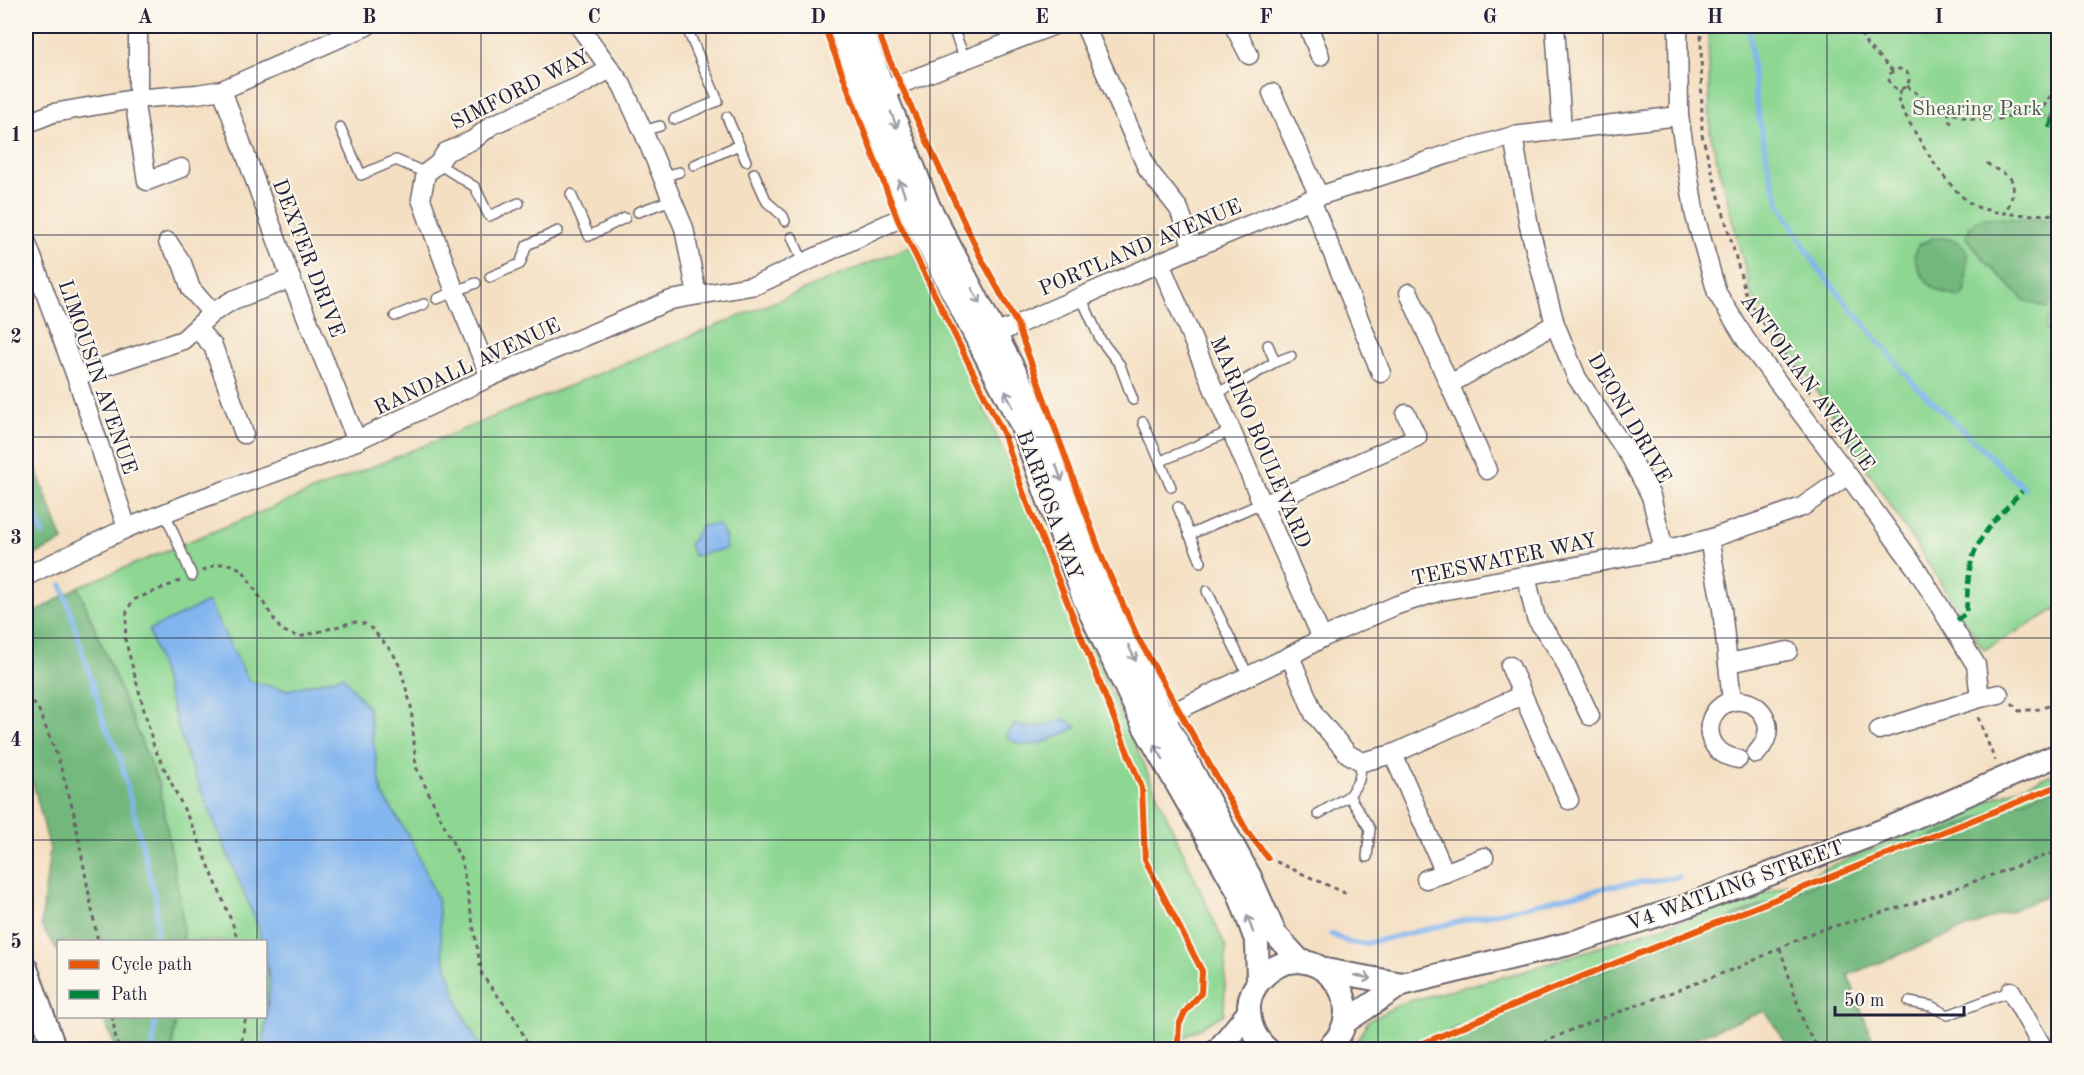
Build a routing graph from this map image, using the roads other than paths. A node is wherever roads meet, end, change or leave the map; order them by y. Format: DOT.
graph roads {
  1 [pos="138,26"];
  2 [pos="362,26"];
  3 [pos="579,26"];
  4 [pos="839,26"];
  5 [pos="859,26"];
  6 [pos="952,26"];
  7 [pos="1085,26"];
  8 [pos="1234,26"];
  9 [pos="1555,26"];
  10 [pos="1678,26"];
  11 [pos="1044,27"];
  12 [pos="1314,28"];
  13 [pos="688,31"];
  14 [pos="1249,55"];
  15 [pos="1320,56"];
  16 [pos="965,59"];
  17 [pos="609,69"];
  18 [pos="222,90"];
  19 [pos="1272,93"];
  20 [pos="875,94"];
  21 [pos="136,99"];
  22 [pos="1678,116"];
  23 [pos="727,117"];
  24 [pos="674,119"];
  25 [pos="26,124"];
  26 [pos="340,127"];
  27 [pos="1562,129"];
  28 [pos="1513,136"];
  29 [pos="739,145"];
  30 [pos="746,161"];
  31 [pos="694,165"];
  32 [pos="181,168"];
  33 [pos="432,169"];
  34 [pos="754,173"];
  35 [pos="571,194"];
  36 [pos="1315,198"];
  37 [pos="671,200"];
  38 [pos="519,203"];
  39 [pos="920,209"];
  40 [pos="638,212"];
  41 [pos="625,218"];
  42 [pos="785,221"];
  43 [pos="558,231"];
  44 [pos="792,237"];
  45 [pos="26,241"];
  46 [pos="168,242"];
  47 [pos="1193,248"];
  48 [pos="1160,263"];
  49 [pos="804,264"];
  50 [pos="490,278"];
  51 [pos="291,279"];
  52 [pos="476,283"];
  53 [pos="455,292"];
  54 [pos="1409,293"];
  55 [pos="697,295"];
  56 [pos="1081,297"];
  57 [pos="437,299"];
  58 [pos="424,304"];
  59 [pos="212,313"];
  60 [pos="395,316"];
  61 [pos="1555,324"];
  62 [pos="197,329"];
  63 [pos="988,338"];
  64 [pos="1268,345"];
  65 [pos="1291,356"];
  66 [pos="1275,362"];
  67 [pos="1381,373"];
  68 [pos="76,376"];
  69 [pos="490,377"];
  70 [pos="1450,384"];
  71 [pos="1215,393"];
  72 [pos="1133,400"];
  73 [pos="1406,414"];
  74 [pos="1143,422"];
  75 [pos="1231,431"];
  76 [pos="244,434"];
  77 [pos="357,441"];
  78 [pos="1161,461"];
  79 [pos="1487,470"];
  80 [pos="1848,475"];
  81 [pos="1171,487"];
  82 [pos="1262,504"];
  83 [pos="1178,507"];
  84 [pos="165,513"];
  85 [pos="127,528"];
  86 [pos="1189,535"];
  87 [pos="1709,539"];
  88 [pos="1664,550"];
  89 [pos="1201,562"];
  90 [pos="26,576"];
  91 [pos="192,576"];
  92 [pos="1526,576"];
  93 [pos="1207,591"];
  94 [pos="1322,638"];
  95 [pos="1788,651"];
  96 [pos="1290,656"];
  97 [pos="1728,663"];
  98 [pos="1510,666"];
  99 [pos="1248,675"];
  100 [pos="1999,694"];
  101 [pos="1522,695"];
  102 [pos="1980,698"];
  103 [pos="1732,701"];
  104 [pos="1590,716"];
  105 [pos="1153,721"];
  106 [pos="1879,730"];
  107 [pos="1394,754"];
  108 [pos="1756,754"];
  109 [pos="2058,756"];
  110 [pos="1738,759"];
  111 [pos="1362,762"];
  112 [pos="1349,796"];
  113 [pos="1569,800"];
  114 [pos="1318,814"];
  115 [pos="1367,857"];
  116 [pos="1484,857"];
  117 [pos="1445,873"];
  118 [pos="1426,879"];
  119 [pos="1300,962"];
  120 [pos="26,968"];
  121 [pos="1325,970"];
  122 [pos="1258,981"];
  123 [pos="1402,984"];
  124 [pos="2011,991"];
  125 [pos="1909,1002"];
  126 [pos="1249,1012"];
  127 [pos="1345,1022"];
  128 [pos="55,1050"];
  129 [pos="1218,1050"];
  130 [pos="1269,1050"];
  131 [pos="1326,1050"];
  132 [pos="2044,1050"];
  1 -- 21 [label="street"];
  2 -- 18 [label="street"];
  3 -- 17 [label="street"];
  4 -- 20 [label="street, BARROSA WAY"];
  5 -- 20 [label="street, BARROSA WAY"];
  6 -- 16 [label="lane"];
  7 -- 47 [label="street"];
  8 -- 14 [label="street"];
  9 -- 27 [label="street"];
  10 -- 22 [label="street, ANTOLIAN AVENUE"];
  11 -- 16 [label="street"];
  12 -- 15 [label="street"];
  13 -- 24 [label="lane"];
  16 -- 20 [label="street"];
  17 -- 33 [label="street, SIMFORD WAY"];
  17 -- 37 [label="street"];
  18 -- 21 [label="street"];
  18 -- 51 [label="street, DEXTER DRIVE"];
  19 -- 36 [label="street"];
  20 -- 39 [label="street, BARROSA WAY"];
  21 -- 25 [label="street"];
  21 -- 32 [label="street"];
  22 -- 27 [label="street, PORTLAND AVENUE"];
  22 -- 80 [label="street, ANTOLIAN AVENUE"];
  23 -- 29 [label="lane"];
  26 -- 33 [label="lane"];
  27 -- 28 [label="street, PORTLAND AVENUE"];
  28 -- 36 [label="street, PORTLAND AVENUE"];
  28 -- 61 [label="street, DEONI DRIVE"];
  29 -- 30 [label="lane"];
  29 -- 31 [label="lane"];
  33 -- 38 [label="lane"];
  33 -- 53 [label="street"];
  34 -- 42 [label="lane"];
  35 -- 41 [label="lane"];
  36 -- 47 [label="street, PORTLAND AVENUE"];
  36 -- 67 [label="street"];
  37 -- 40 [label="lane"];
  37 -- 55 [label="street"];
  39 -- 49 [label="street, RANDALL AVENUE"];
  39 -- 63 [label="street, BARROSA WAY"];
  43 -- 50 [label="lane"];
  44 -- 49 [label="lane"];
  45 -- 68 [label="street, LIMOUSIN AVENUE"];
  46 -- 59 [label="street"];
  47 -- 48 [label="street, PORTLAND AVENUE"];
  48 -- 56 [label="street, PORTLAND AVENUE"];
  48 -- 71 [label="street, MARINO BOULEVARD"];
  49 -- 55 [label="street, RANDALL AVENUE"];
  51 -- 59 [label="street"];
  51 -- 77 [label="street, DEXTER DRIVE"];
  52 -- 53 [label="lane"];
  53 -- 57 [label="lane"];
  53 -- 69 [label="street"];
  54 -- 70 [label="street"];
  55 -- 69 [label="street, RANDALL AVENUE"];
  56 -- 63 [label="street, PORTLAND AVENUE"];
  56 -- 72 [label="lane"];
  58 -- 60 [label="lane"];
  59 -- 62 [label="street"];
  61 -- 70 [label="street"];
  61 -- 88 [label="street, DEONI DRIVE"];
  62 -- 68 [label="street"];
  62 -- 76 [label="street"];
  63 -- 105 [label="street, BARROSA WAY"];
  64 -- 66 [label="lane"];
  65 -- 66 [label="lane"];
  66 -- 71 [label="lane"];
  68 -- 85 [label="street, LIMOUSIN AVENUE"];
  69 -- 77 [label="street, RANDALL AVENUE"];
  70 -- 79 [label="street"];
  71 -- 75 [label="street, MARINO BOULEVARD"];
  73 -- 82 [label="street"];
  74 -- 78 [label="lane"];
  75 -- 78 [label="lane"];
  75 -- 82 [label="street, MARINO BOULEVARD"];
  77 -- 84 [label="street, RANDALL AVENUE"];
  78 -- 81 [label="lane"];
  80 -- 87 [label="street, TEESWATER WAY"];
  80 -- 102 [label="street, ANTOLIAN AVENUE"];
  82 -- 86 [label="lane"];
  82 -- 94 [label="street, MARINO BOULEVARD"];
  83 -- 86 [label="lane"];
  84 -- 85 [label="street, RANDALL AVENUE"];
  84 -- 91 [label="lane"];
  85 -- 90 [label="street, RANDALL AVENUE"];
  86 -- 89 [label="lane"];
  87 -- 88 [label="street, TEESWATER WAY"];
  87 -- 97 [label="street"];
  88 -- 92 [label="street, TEESWATER WAY"];
  92 -- 94 [label="street, TEESWATER WAY"];
  92 -- 104 [label="street"];
  93 -- 99 [label="lane"];
  94 -- 96 [label="street, TEESWATER WAY"];
  95 -- 97 [label="street"];
  96 -- 99 [label="street, TEESWATER WAY"];
  96 -- 111 [label="street"];
  97 -- 103 [label="street"];
  98 -- 101 [label="street"];
  99 -- 105 [label="street, TEESWATER WAY"];
  100 -- 102 [label="street"];
  101 -- 107 [label="street"];
  101 -- 113 [label="street"];
  102 -- 106 [label="street"];
  103 -- 108 [label="street"];
  103 -- 110 [label="street"];
  105 -- 119 [label="street, BARROSA WAY"];
  122 -- 105 [label="street, BARROSA WAY, one-way"];
  107 -- 111 [label="street"];
  107 -- 117 [label="street"];
  109 -- 123 [label="street, V4 WATLING STREET"];
  111 -- 112 [label="lane"];
  112 -- 114 [label="lane"];
  112 -- 115 [label="lane"];
  116 -- 117 [label="street"];
  117 -- 118 [label="street"];
  119 -- 121 [label="street, V4 WATLING STREET"];
  119 -- 122 [label="street"];
  120 -- 128 [label="street"];
  121 -- 123 [label="street, V4 WATLING STREET, one-way"];
  121 -- 127 [label="street"];
  122 -- 126 [label="street, BARROSA WAY"];
  123 -- 127 [label="street, V4 WATLING STREET"];
  124 -- 125 [label="lane"];
  124 -- 132 [label="street"];
  126 -- 129 [label="street"];
  126 -- 130 [label="street"];
  127 -- 131 [label="street"];
}
